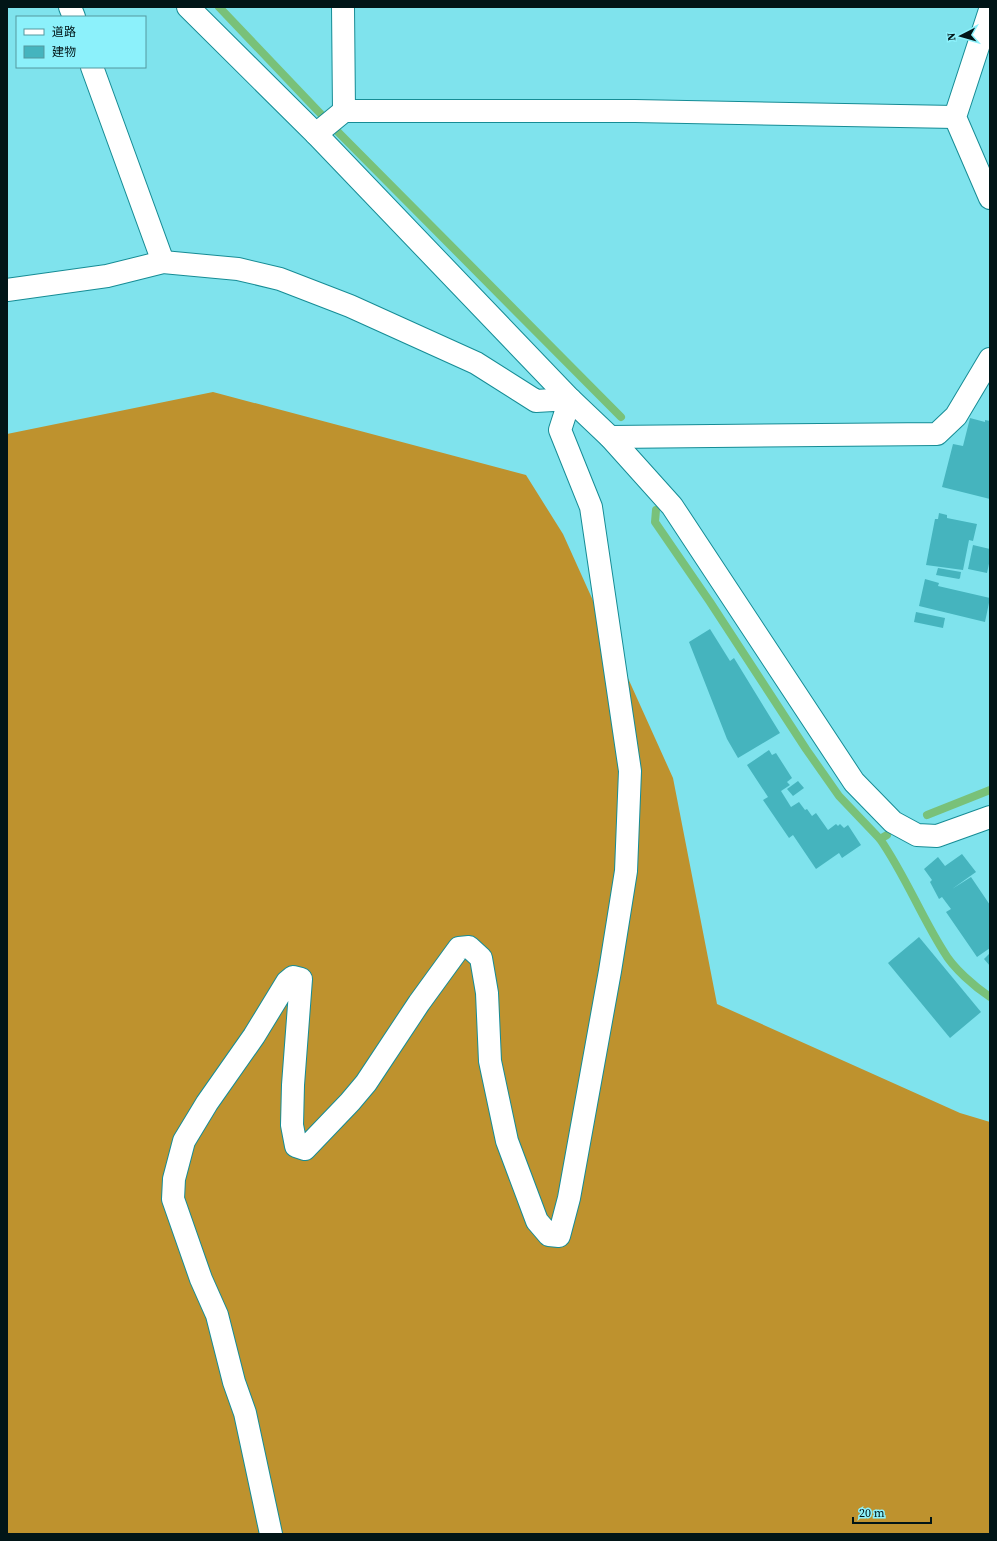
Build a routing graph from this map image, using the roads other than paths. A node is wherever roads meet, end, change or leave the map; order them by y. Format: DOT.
graph roads {
  1 [pos="188,7"];
  2 [pos="343,7"];
  3 [pos="990,10"];
  4 [pos="92,68"];
  5 [pos="955,117"];
  6 [pos="330,123"];
  7 [pos="990,198"];
  8 [pos="163,262"];
  9 [pos="7,290"];
  10 [pos="990,359"];
  11 [pos="570,399"];
  12 [pos="610,437"];
  13 [pos="990,817"];
  14 [pos="270,1534"];
  1 -- 6 [label="street"];
  2 -- 6 [label="street"];
  3 -- 5 [label="street"];
  4 -- 8 [label="street"];
  5 -- 6 [label="street"];
  5 -- 7 [label="street"];
  6 -- 11 [label="street"];
  8 -- 9 [label="street"];
  8 -- 11 [label="street"];
  10 -- 12 [label="street"];
  11 -- 12 [label="street"];
  11 -- 14 [label="street"];
  12 -- 13 [label="street"];
}
